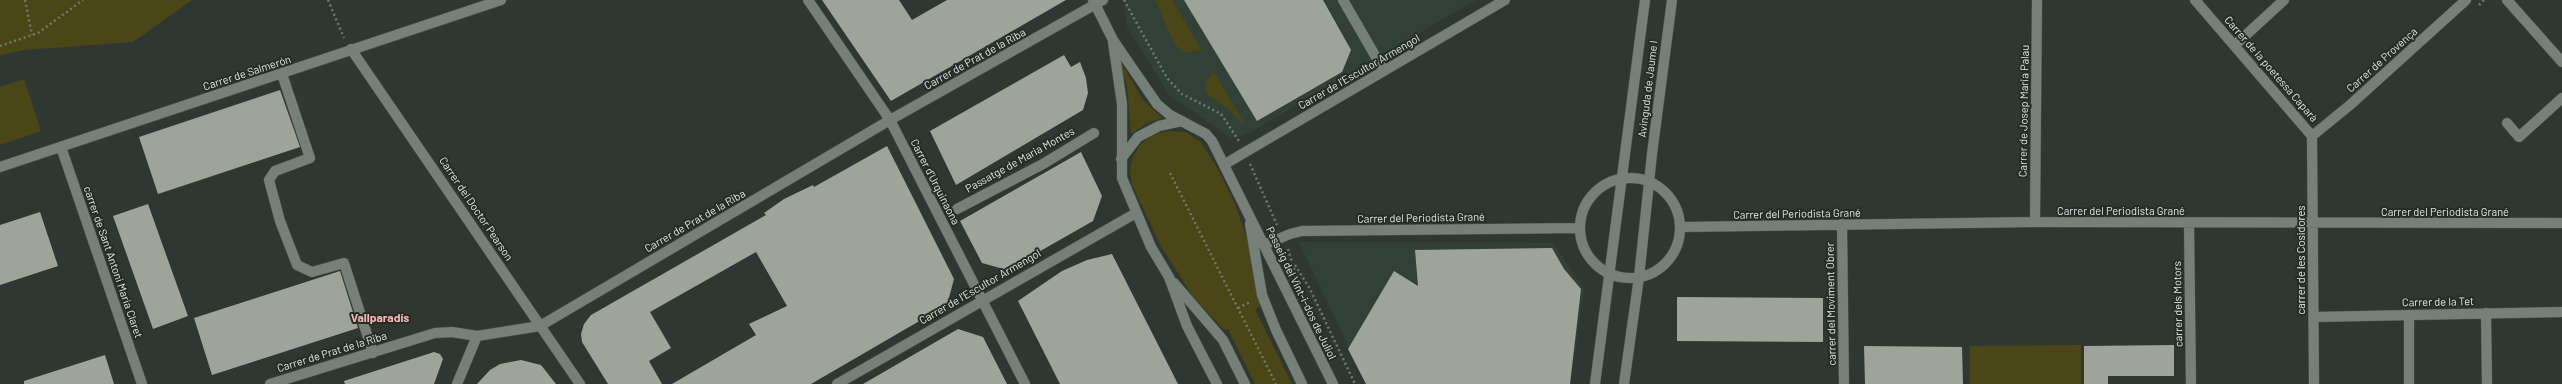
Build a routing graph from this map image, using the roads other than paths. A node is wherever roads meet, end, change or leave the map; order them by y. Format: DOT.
graph roads {
  1 [pos="501,0"];
  2 [pos="808,0"];
  3 [pos="1343,0"];
  4 [pos="1505,0"];
  5 [pos="1645,0"];
  6 [pos="1672,0"];
  7 [pos="2037,0"];
  8 [pos="2195,0"];
  9 [pos="2284,0"];
  10 [pos="2466,0"];
  11 [pos="2507,0"];
  12 [pos="1097,2"];
  13 [pos="1112,40"];
  14 [pos="2234,44"];
  15 [pos="351,49"];
  16 [pos="2562,62"];
  17 [pos="1384,71"];
  18 [pos="282,74"];
  19 [pos="2562,98"];
  20 [pos="890,120"];
  21 [pos="1182,121"];
  22 [pos="2507,123"];
  23 [pos="1094,133"];
  24 [pos="2312,136"];
  25 [pos="61,147"];
  26 [pos="1121,159"];
  27 [pos="1225,164"];
  28 [pos="0,167"];
  29 [pos="1622,178"];
  30 [pos="1649,181"];
  31 [pos="957,209"];
  32 [pos="1136,212"];
  33 [pos="1248,212"];
  34 [pos="2035,222"];
  35 [pos="2189,223"];
  36 [pos="2562,223"];
  37 [pos="1842,224"];
  38 [pos="2314,224"];
  39 [pos="1681,227"];
  40 [pos="1580,228"];
  41 [pos="1264,245"];
  42 [pos="1609,274"];
  43 [pos="1169,277"];
  44 [pos="1639,278"];
  45 [pos="981,300"];
  46 [pos="2562,312"];
  47 [pos="2486,313"];
  48 [pos="2409,315"];
  49 [pos="2314,317"];
  50 [pos="540,326"];
  51 [pos="477,336"];
  52 [pos="373,353"];
  53 [pos="142,384"];
  54 [pos="270,384"];
  55 [pos="457,384"];
  56 [pos="580,384"];
  57 [pos="837,384"];
  58 [pos="1025,384"];
  59 [pos="1217,384"];
  60 [pos="1245,384"];
  61 [pos="1302,384"];
  62 [pos="1333,384"];
  63 [pos="1595,384"];
  64 [pos="1624,384"];
  65 [pos="1844,384"];
  66 [pos="2191,384"];
  67 [pos="2314,384"];
  68 [pos="2409,384"];
  69 [pos="2487,384"];
  1 -- 15 [label="street, Carrer de Salmerón"];
  2 -- 20 [label="street, Carrer d'Urquinaona"];
  3 -- 17 [label="street"];
  4 -- 17 [label="street, Carrer de l'Escultor Armengol"];
  5 -- 29 [label="street, Avinguda de Jaume I"];
  6 -- 30 [label="street, Avinguda de Jaume I"];
  7 -- 34 [label="street, Carrer de Josep Maria Palau"];
  8 -- 14 [label="street, Carrer de la poetessa Caparà"];
  9 -- 14 [label="street"];
  10 -- 24 [label="street, Carrer de Provença"];
  11 -- 16 [label="street"];
  12 -- 13 [label="street, Passeig del Vint-i-dos de Juliol"];
  12 -- 20 [label="street, Carrer de Prat de la Riba"];
  13 -- 21 [label="street, Passeig del Vint-i-dos de Juliol"];
  13 -- 26 [label="street, Passeig del Vint-i-dos de Juliol"];
  14 -- 24 [label="street, Carrer de la poetessa Caparà"];
  15 -- 18 [label="street, Carrer de Salmerón"];
  15 -- 50 [label="street, Carrer del Doctor Pearson"];
  17 -- 27 [label="street, Carrer de l'Escultor Armengol"];
  18 -- 25 [label="street, Carrer de Salmerón"];
  18 -- 52 [label="street"];
  19 -- 22 [label="street"];
  20 -- 45 [label="street, Carrer d'Urquinaona"];
  20 -- 50 [label="street, Carrer de Prat de la Riba"];
  21 -- 26 [label="street"];
  21 -- 27 [label="street, Passeig del Vint-i-dos de Juliol"];
  23 -- 31 [label="street, Passatge de Maria Montes"];
  24 -- 38 [label="street, carrer de les Cosidores"];
  25 -- 28 [label="street, Carrer de Salmerón"];
  25 -- 53 [label="street, carrer de Sant Antoni Maria Claret"];
  26 -- 32 [label="street, Passeig del Vint-i-dos de Juliol"];
  27 -- 33 [label="street, Passeig del Vint-i-dos de Juliol"];
  29 -- 30 [label="street"];
  29 -- 40 [label="street"];
  29 -- 42 [label="street, Avinguda de Jaume I"];
  30 -- 39 [label="street"];
  30 -- 44 [label="street, Avinguda de Jaume I"];
  32 -- 43 [label="street, Passeig del Vint-i-dos de Juliol"];
  32 -- 45 [label="street, Carrer de l'Escultor Armengol"];
  33 -- 41 [label="street, Passeig del Vint-i-dos de Juliol"];
  33 -- 61 [label="street, Passeig del Vint-i-dos de Juliol"];
  34 -- 35 [label="street, Carrer del Periodista Grané"];
  34 -- 37 [label="street, Carrer del Periodista Grané"];
  35 -- 38 [label="street, Carrer del Periodista Grané"];
  35 -- 66 [label="street, carrer dels Motors"];
  36 -- 38 [label="street, Carrer del Periodista Grané"];
  37 -- 39 [label="street, Carrer del Periodista Grané"];
  37 -- 65 [label="street, carrer del Moviment Obrer"];
  38 -- 49 [label="street, carrer de les Cosidores"];
  39 -- 44 [label="street"];
  40 -- 41 [label="street, Carrer del Periodista Grané"];
  40 -- 42 [label="street"];
  41 -- 62 [label="street, Passeig del Vint-i-dos de Juliol"];
  42 -- 44 [label="street"];
  42 -- 63 [label="street, Avinguda de Jaume I"];
  43 -- 59 [label="street, Passeig del Vint-i-dos de Juliol"];
  43 -- 60 [label="street, Passeig del Vint-i-dos de Juliol"];
  44 -- 64 [label="street, Avinguda de Jaume I"];
  45 -- 57 [label="street, Carrer de l'Escultor Armengol"];
  45 -- 58 [label="street, Carrer d'Urquinaona"];
  46 -- 47 [label="street, Carrer de la Tet"];
  47 -- 48 [label="street, Carrer de la Tet"];
  47 -- 69 [label="street"];
  48 -- 49 [label="street, Carrer de la Tet"];
  48 -- 68 [label="street"];
  49 -- 67 [label="street, carrer de les Cosidores"];
  50 -- 51 [label="street, Carrer de Prat de la Riba"];
  50 -- 56 [label="street, Carrer del Doctor Pearson"];
  51 -- 52 [label="street, Carrer de Prat de la Riba"];
  51 -- 55 [label="street"];
  52 -- 54 [label="street, Carrer de Prat de la Riba"];
}
